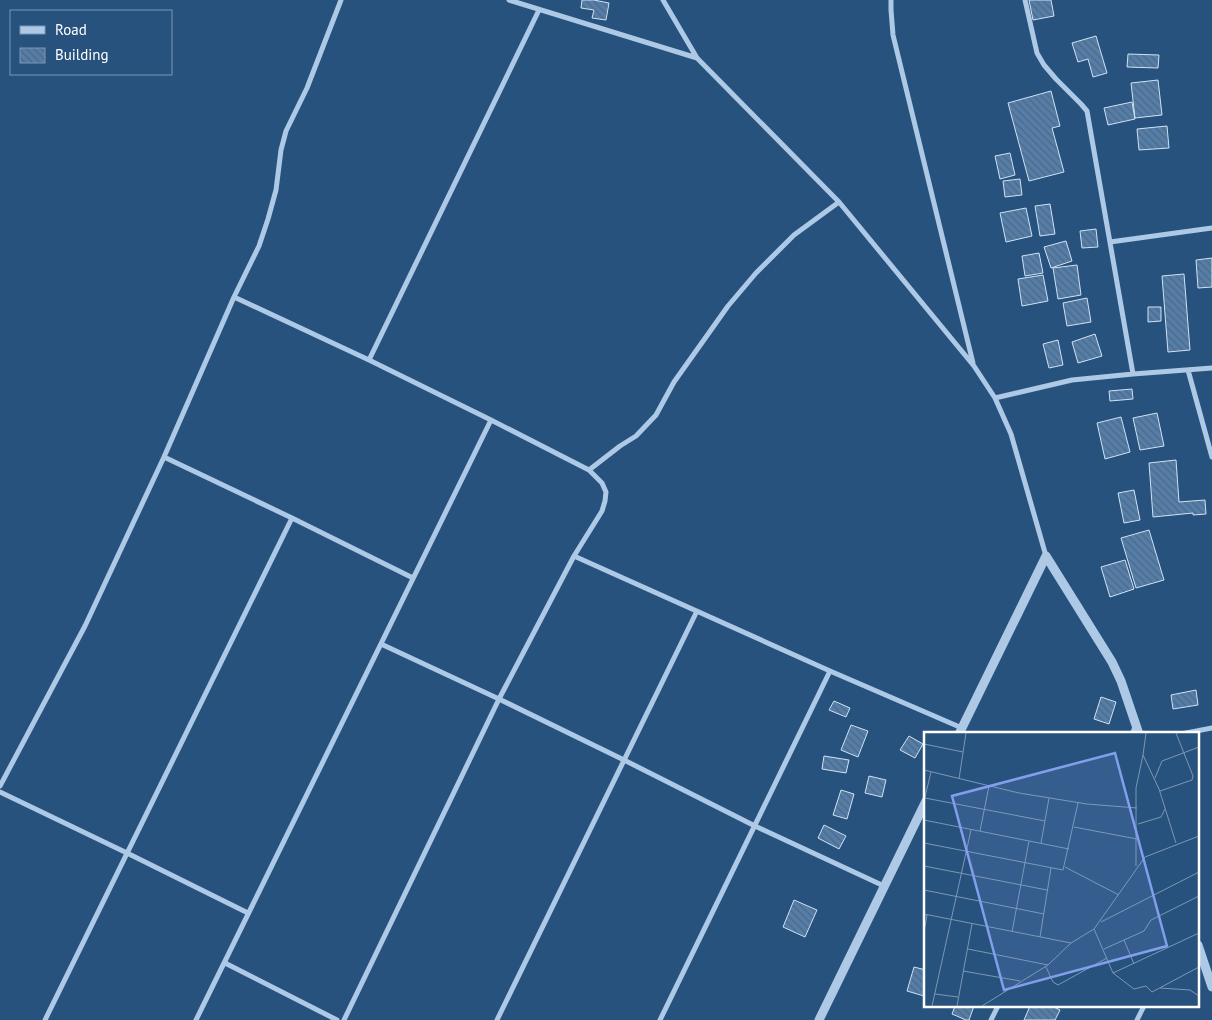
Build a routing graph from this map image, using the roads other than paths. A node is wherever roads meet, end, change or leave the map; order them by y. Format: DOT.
graph roads {
  1 [pos="341,0"];
  2 [pos="509,0"];
  3 [pos="663,0"];
  4 [pos="892,0"];
  5 [pos="1025,0"];
  6 [pos="540,10"];
  7 [pos="697,58"];
  8 [pos="839,202"];
  9 [pos="1212,228"];
  10 [pos="1110,242"];
  11 [pos="234,297"];
  12 [pos="369,360"];
  13 [pos="974,366"];
  14 [pos="1212,368"];
  15 [pos="1188,370"];
  16 [pos="1133,374"];
  17 [pos="996,398"];
  18 [pos="491,420"];
  19 [pos="164,457"];
  20 [pos="1212,457"];
  21 [pos="589,470"];
  22 [pos="292,518"];
  23 [pos="574,556"];
  24 [pos="1046,556"];
  25 [pos="413,578"];
  26 [pos="697,611"];
  27 [pos="380,644"];
  28 [pos="830,671"];
  29 [pos="499,699"];
  30 [pos="1136,724"];
  31 [pos="1212,728"];
  32 [pos="960,731"];
  33 [pos="1133,732"];
  34 [pos="1138,732"];
  35 [pos="1191,732"];
  36 [pos="624,760"];
  37 [pos="0,786"];
  38 [pos="0,792"];
  39 [pos="924,805"];
  40 [pos="755,826"];
  41 [pos="127,853"];
  42 [pos="884,886"];
  43 [pos="248,913"];
  44 [pos="1200,951"];
  45 [pos="225,962"];
  46 [pos="1212,987"];
  47 [pos="997,1008"];
  48 [pos="1143,1008"];
  49 [pos="45,1020"];
  50 [pos="196,1020"];
  51 [pos="337,1020"];
  52 [pos="344,1020"];
  53 [pos="497,1020"];
  54 [pos="660,1020"];
  55 [pos="819,1020"];
  56 [pos="991,1020"];
  57 [pos="1137,1020"];
  1 -- 11 [label="street"];
  2 -- 6 [label="street"];
  3 -- 7 [label="street"];
  4 -- 13 [label="street"];
  5 -- 10 [label="street"];
  6 -- 7 [label="street"];
  6 -- 12 [label="street"];
  7 -- 8 [label="street"];
  8 -- 13 [label="street"];
  8 -- 21 [label="street"];
  9 -- 10 [label="street"];
  10 -- 16 [label="street"];
  11 -- 12 [label="street"];
  11 -- 19 [label="street"];
  12 -- 18 [label="street"];
  13 -- 17 [label="street"];
  14 -- 15 [label="street"];
  15 -- 16 [label="street"];
  15 -- 20 [label="street"];
  16 -- 17 [label="street"];
  17 -- 24 [label="street"];
  18 -- 21 [label="street"];
  18 -- 25 [label="street"];
  19 -- 22 [label="street"];
  19 -- 37 [label="street"];
  21 -- 23 [label="street"];
  22 -- 25 [label="street"];
  22 -- 41 [label="street"];
  23 -- 26 [label="street"];
  23 -- 29 [label="street"];
  24 -- 30 [label="street"];
  24 -- 32 [label="street"];
  25 -- 27 [label="street"];
  26 -- 28 [label="street"];
  26 -- 36 [label="street"];
  27 -- 29 [label="street"];
  27 -- 43 [label="street"];
  28 -- 32 [label="street"];
  28 -- 40 [label="street"];
  29 -- 36 [label="street"];
  29 -- 52 [label="street"];
  30 -- 33 [label="street"];
  30 -- 34 [label="street"];
  31 -- 35 [label="street"];
  36 -- 40 [label="street"];
  36 -- 53 [label="street"];
  38 -- 41 [label="street"];
  39 -- 42 [label="street"];
  40 -- 42 [label="street"];
  40 -- 54 [label="street"];
  41 -- 43 [label="street"];
  41 -- 49 [label="street"];
  42 -- 55 [label="street"];
  43 -- 45 [label="street"];
  44 -- 46 [label="street"];
  45 -- 50 [label="street"];
  45 -- 51 [label="street"];
  47 -- 56 [label="street"];
  48 -- 57 [label="street"];
}
